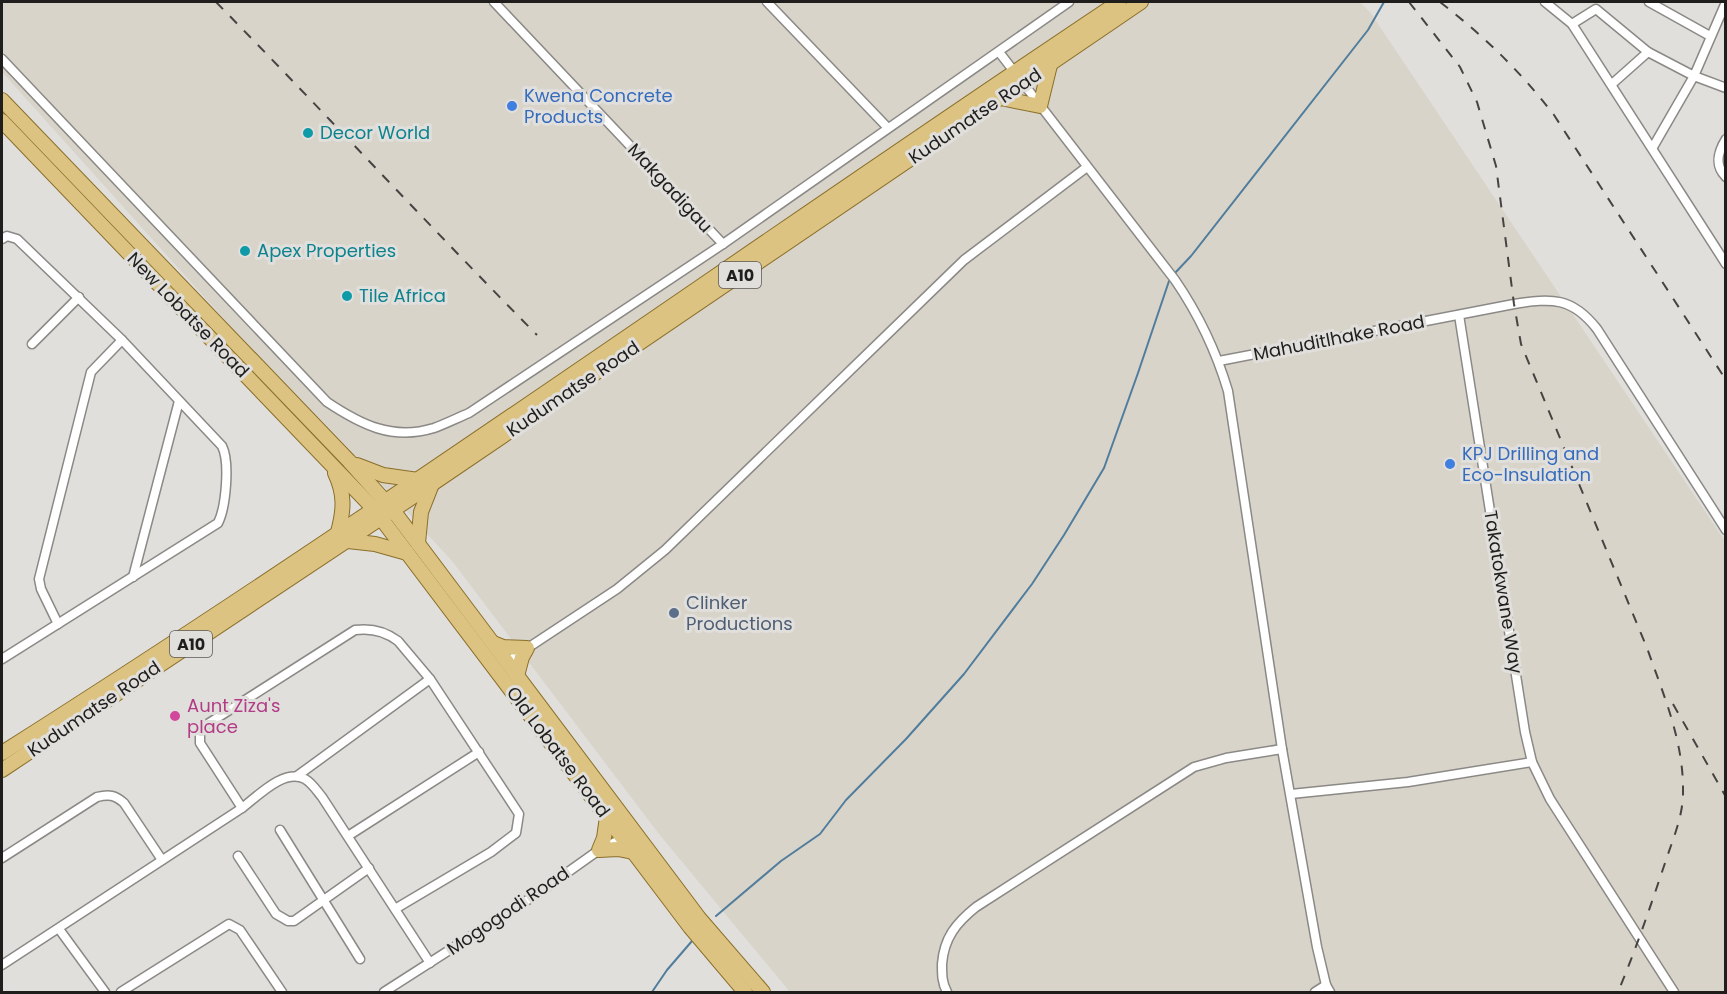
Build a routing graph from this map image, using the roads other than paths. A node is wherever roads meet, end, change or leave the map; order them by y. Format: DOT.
graph roads {
  1 [pos="494,2"];
  2 [pos="767,2"];
  3 [pos="1069,2"];
  4 [pos="1119,2"];
  5 [pos="1141,2"];
  6 [pos="1545,2"];
  7 [pos="1648,2"];
  8 [pos="1725,2"];
  9 [pos="1598,5"];
  10 [pos="1572,24"];
  11 [pos="1094,26"];
  12 [pos="1710,36"];
  13 [pos="999,52"];
  14 [pos="1648,52"];
  15 [pos="2,59"];
  16 [pos="1050,65"];
  17 [pos="1013,71"];
  18 [pos="1694,76"];
  19 [pos="1022,84"];
  20 [pos="1612,84"];
  21 [pos="1725,88"];
  22 [pos="1001,98"];
  23 [pos="2,100"];
  24 [pos="1040,106"];
  25 [pos="2,121"];
  26 [pos="888,128"];
  27 [pos="1725,139"];
  28 [pos="1653,147"];
  29 [pos="1087,167"];
  30 [pos="1725,177"];
  31 [pos="2,239"];
  32 [pos="723,244"];
  33 [pos="1723,252"];
  34 [pos="1725,264"];
  35 [pos="79,297"];
  36 [pos="1459,315"];
  37 [pos="122,340"];
  38 [pos="32,344"];
  39 [pos="1219,361"];
  40 [pos="179,400"];
  41 [pos="349,461"];
  42 [pos="331,465"];
  43 [pos="418,480"];
  44 [pos="432,484"];
  45 [pos="383,509"];
  46 [pos="1725,530"];
  47 [pos="343,536"];
  48 [pos="418,543"];
  49 [pos="407,553"];
  50 [pos="132,577"];
  51 [pos="58,624"];
  52 [pos="493,644"];
  53 [pos="527,648"];
  54 [pos="2,659"];
  55 [pos="501,665"];
  56 [pos="517,675"];
  57 [pos="430,680"];
  58 [pos="1282,749"];
  59 [pos="479,752"];
  60 [pos="2,753"];
  61 [pos="1532,762"];
  62 [pos="2,770"];
  63 [pos="297,776"];
  64 [pos="1291,794"];
  65 [pos="242,808"];
  66 [pos="608,817"];
  67 [pos="280,830"];
  68 [pos="628,835"];
  69 [pos="348,836"];
  70 [pos="599,849"];
  71 [pos="633,852"];
  72 [pos="238,856"];
  73 [pos="2,858"];
  74 [pos="162,860"];
  75 [pos="369,868"];
  76 [pos="324,900"];
  77 [pos="395,909"];
  78 [pos="59,928"];
  79 [pos="360,959"];
  80 [pos="430,963"];
  81 [pos="2,965"];
  82 [pos="1328,989"];
  83 [pos="277,991"];
  84 [pos="105,993"];
  85 [pos="121,993"];
  86 [pos="384,993"];
  87 [pos="745,993"];
  88 [pos="763,993"];
  89 [pos="947,993"];
  90 [pos="1315,993"];
  91 [pos="1674,993"];
  1 -- 32 [label="street, Makgadigau"];
  2 -- 26 [label="street"];
  3 -- 13 [label="street"];
  4 -- 11 [label="main road, Kudumatse Road / A10"];
  5 -- 11 [label="main road, Kudumatse Road / A10"];
  6 -- 10 [label="street"];
  7 -- 12 [label="street"];
  8 -- 12 [label="street"];
  9 -- 10 [label="street"];
  9 -- 14 [label="street"];
  10 -- 20 [label="street"];
  11 -- 16 [label="main road, Kudumatse Road / A10"];
  11 -- 17 [label="main road, Kudumatse Road / A10"];
  12 -- 18 [label="street"];
  13 -- 17 [label="street"];
  13 -- 26 [label="street"];
  14 -- 18 [label="street"];
  14 -- 20 [label="street"];
  15 -- 32 [label="street"];
  16 -- 19 [label="main road, Kudumatse Road / A10"];
  16 -- 24 [label="main road"];
  17 -- 19 [label="street"];
  17 -- 43 [label="main road, Kudumatse Road / A10"];
  18 -- 21 [label="street"];
  18 -- 28 [label="street"];
  19 -- 22 [label="main road, Kudumatse Road / A10"];
  19 -- 24 [label="street"];
  20 -- 28 [label="street"];
  22 -- 24 [label="main road"];
  22 -- 44 [label="main road, Kudumatse Road / A10"];
  23 -- 41 [label="main road"];
  24 -- 29 [label="street"];
  25 -- 42 [label="main road, New Lobatse Road"];
  26 -- 32 [label="street"];
  27 -- 30 [label="street"];
  28 -- 33 [label="street"];
  29 -- 39 [label="street"];
  29 -- 53 [label="street"];
  31 -- 35 [label="street"];
  33 -- 34 [label="street"];
  35 -- 37 [label="street"];
  35 -- 38 [label="street"];
  36 -- 39 [label="street, Mahuditlhake Road"];
  36 -- 46 [label="street, Mahuditlhake Road"];
  36 -- 61 [label="street, Takatokwane Way"];
  37 -- 40 [label="street"];
  37 -- 51 [label="street"];
  39 -- 58 [label="street"];
  40 -- 50 [label="street"];
  40 -- 50 [label="street"];
  41 -- 43 [label="main road"];
  41 -- 45 [label="main road"];
  42 -- 45 [label="main road, New Lobatse Road"];
  42 -- 47 [label="main road"];
  43 -- 45 [label="main road, Kudumatse Road / A10"];
  44 -- 45 [label="main road, Kudumatse Road / A10"];
  44 -- 48 [label="main road"];
  45 -- 47 [label="main road, Kudumatse Road / A10"];
  45 -- 48 [label="main road"];
  45 -- 49 [label="main road, Old Lobatse Road"];
  47 -- 49 [label="main road"];
  47 -- 60 [label="main road, Kudumatse Road / A10"];
  47 -- 62 [label="main road, Kudumatse Road / A10"];
  48 -- 52 [label="main road"];
  49 -- 55 [label="main road, Old Lobatse Road"];
  50 -- 51 [label="street"];
  51 -- 54 [label="street"];
  52 -- 53 [label="main road"];
  52 -- 55 [label="main road"];
  53 -- 55 [label="street"];
  53 -- 56 [label="main road"];
  55 -- 56 [label="main road"];
  55 -- 66 [label="main road, Old Lobatse Road"];
  56 -- 68 [label="main road"];
  57 -- 59 [label="street"];
  57 -- 63 [label="street"];
  57 -- 65 [label="street"];
  58 -- 64 [label="street"];
  58 -- 89 [label="street"];
  59 -- 69 [label="street"];
  59 -- 77 [label="street"];
  61 -- 64 [label="street"];
  61 -- 91 [label="street, Takatokwane Way"];
  63 -- 65 [label="street"];
  63 -- 69 [label="street"];
  64 -- 82 [label="street"];
  65 -- 74 [label="street"];
  66 -- 68 [label="main road, Old Lobatse Road"];
  66 -- 70 [label="main road"];
  67 -- 76 [label="street"];
  68 -- 70 [label="street, Mogogodi Road"];
  68 -- 71 [label="main road, Old Lobatse Road"];
  68 -- 88 [label="main road, Old Lobatse Road"];
  69 -- 75 [label="street"];
  70 -- 71 [label="main road"];
  70 -- 80 [label="street, Mogogodi Road"];
  71 -- 87 [label="main road, Old Lobatse Road"];
  72 -- 76 [label="street"];
  73 -- 74 [label="street"];
  74 -- 78 [label="street"];
  75 -- 76 [label="street"];
  75 -- 77 [label="street"];
  76 -- 79 [label="street"];
  77 -- 80 [label="street"];
  78 -- 81 [label="street"];
  78 -- 84 [label="street"];
  80 -- 86 [label="street, Mogogodi Road"];
  82 -- 90 [label="street"];
  83 -- 85 [label="street"];
}
